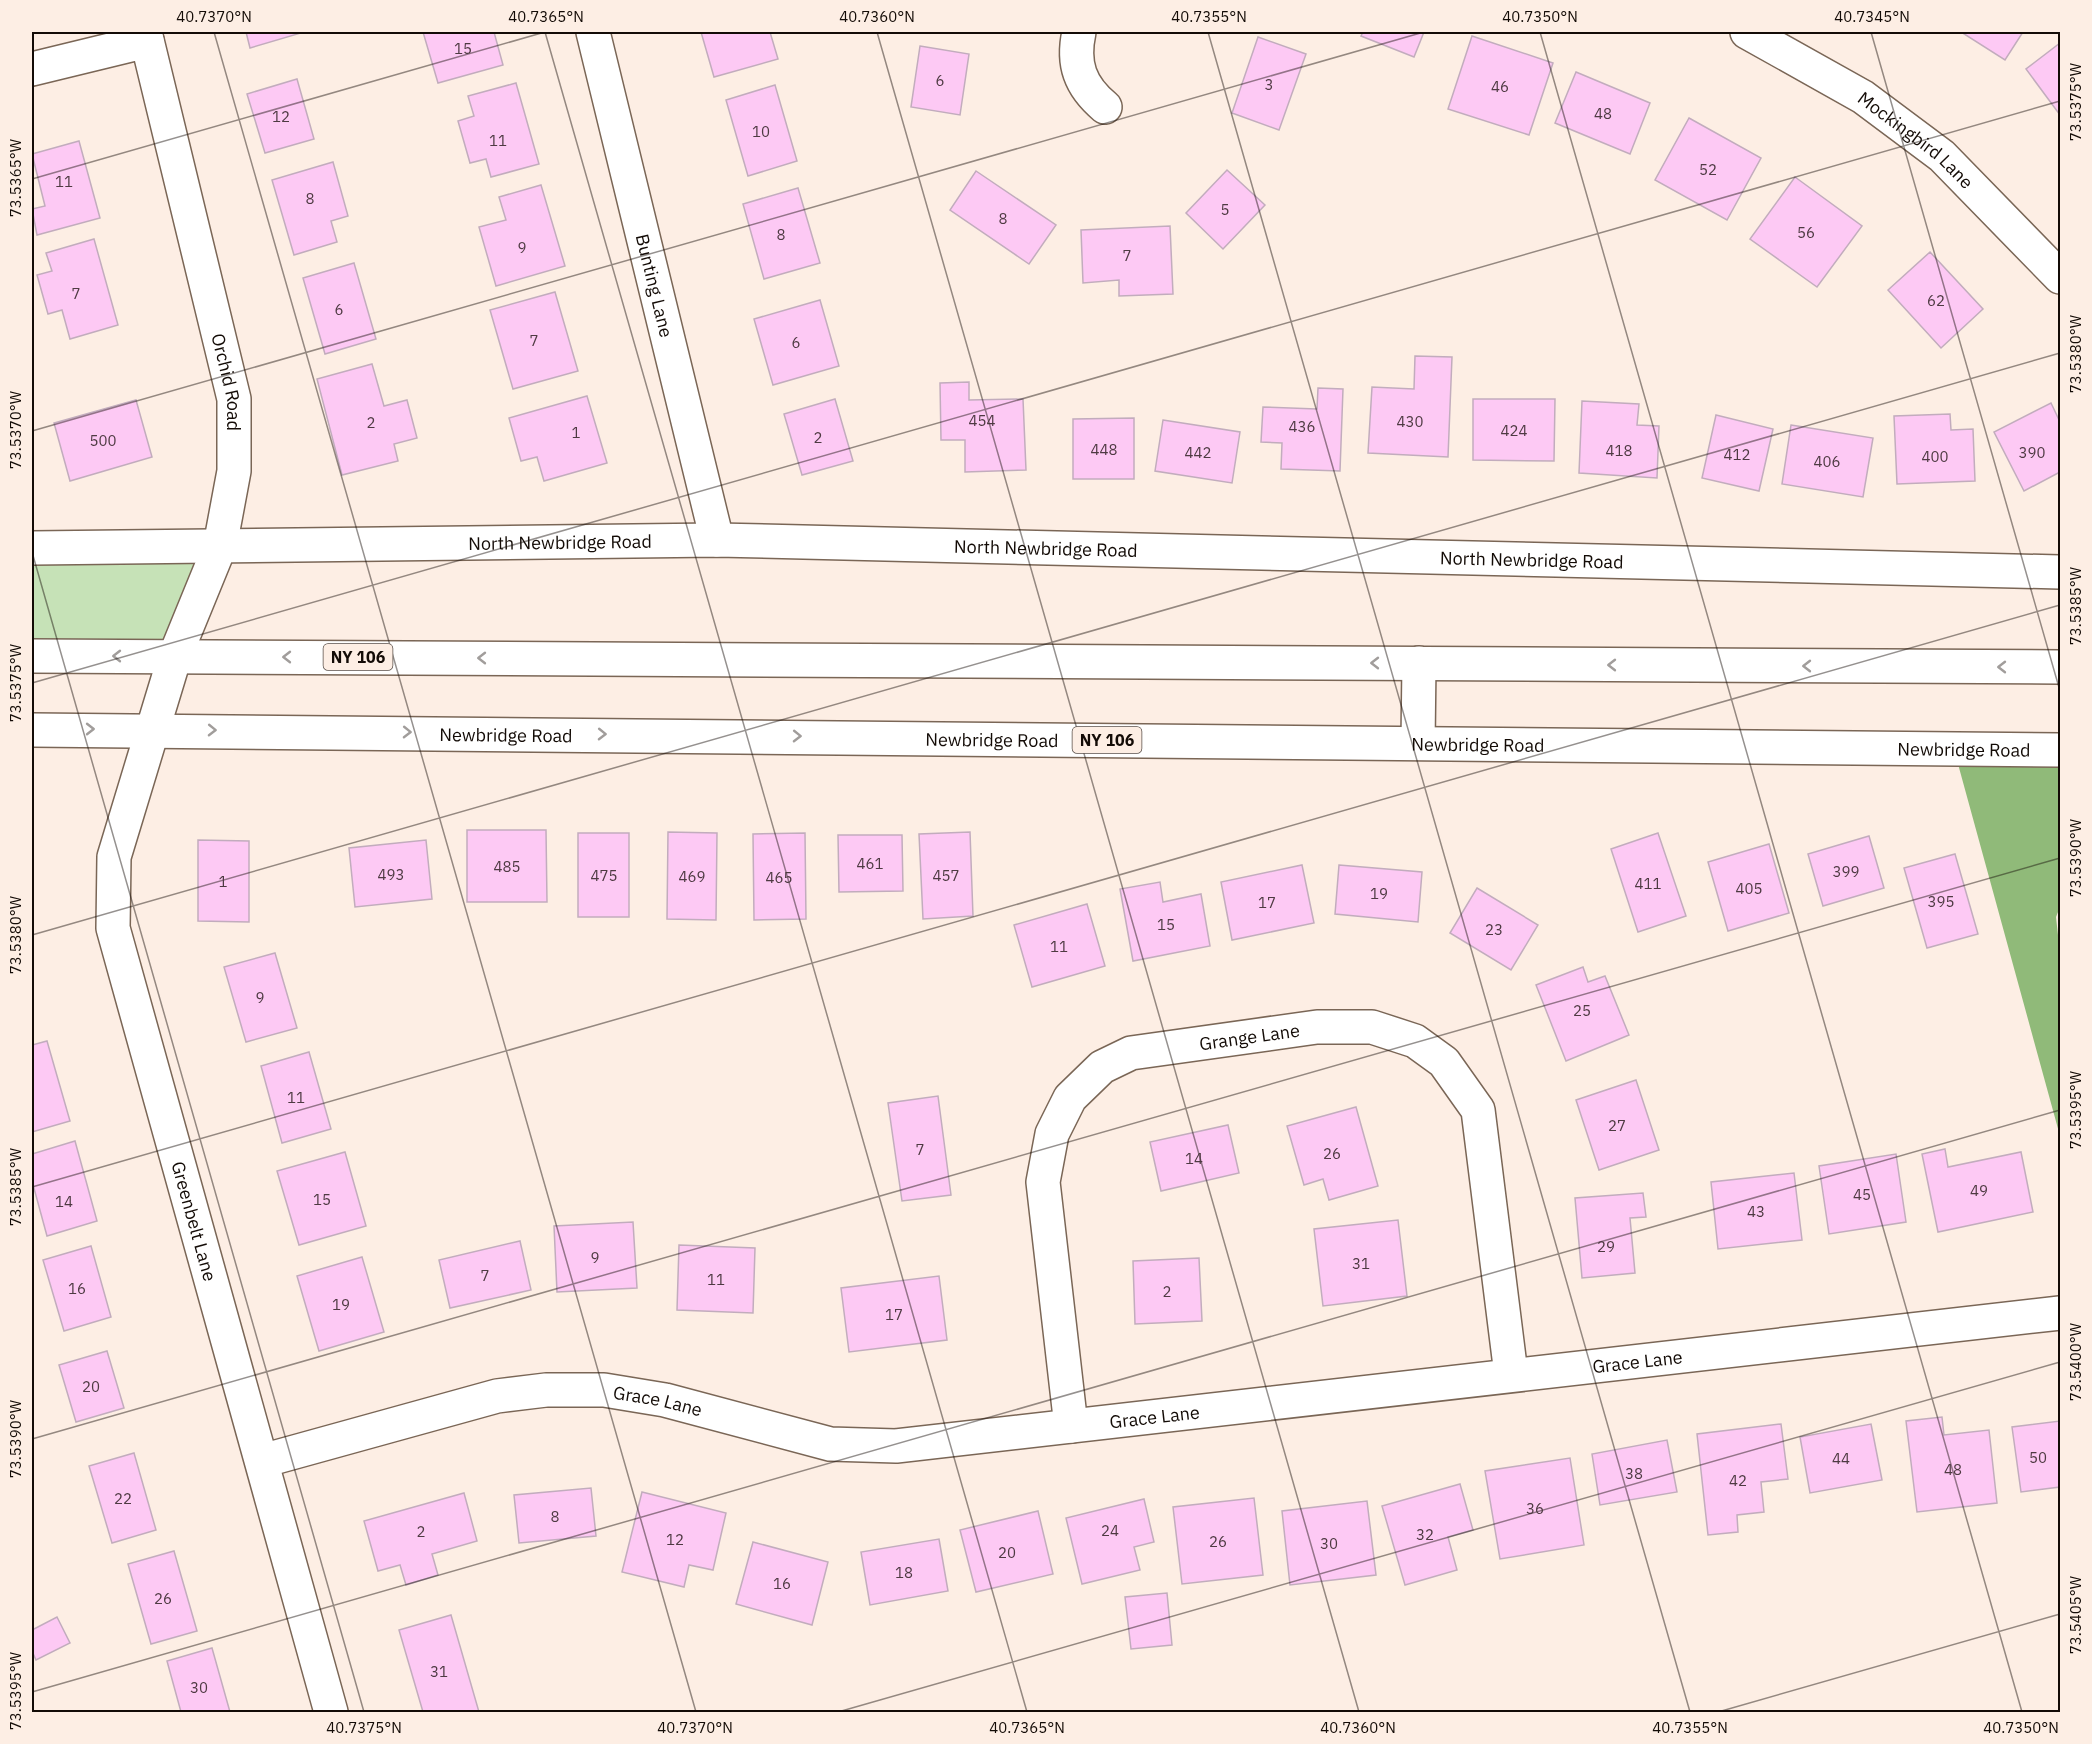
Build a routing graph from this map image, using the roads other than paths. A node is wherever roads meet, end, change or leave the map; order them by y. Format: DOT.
graph roads {
  1 [pos="593,32"];
  2 [pos="1079,32"];
  3 [pos="1747,32"];
  4 [pos="146,36"];
  5 [pos="32,69"];
  6 [pos="1105,107"];
  7 [pos="2061,278"];
  8 [pos="717,540"];
  9 [pos="220,546"];
  10 [pos="32,548"];
  11 [pos="2061,573"];
  12 [pos="32,656"];
  13 [pos="176,656"];
  14 [pos="1419,663"];
  15 [pos="2061,667"];
  16 [pos="154,729"];
  17 [pos="32,730"];
  18 [pos="1418,743"];
  19 [pos="2061,750"];
  20 [pos="2061,1313"];
  21 [pos="1511,1374"];
  22 [pos="1071,1426"];
  23 [pos="262,1461"];
  24 [pos="331,1713"];
  1 -- 8 [label="street, Bunting Lane"];
  2 -- 6 [label="street"];
  3 -- 7 [label="street, Mockingbird Lane"];
  4 -- 5 [label="street"];
  4 -- 9 [label="street, Orchid Road"];
  8 -- 9 [label="street, North Newbridge Road"];
  8 -- 11 [label="street, North Newbridge Road"];
  9 -- 10 [label="street, North Newbridge Road"];
  9 -- 13 [label="street, Orchid Road"];
  13 -- 12 [label="street, NY 106, one-way"];
  14 -- 13 [label="street, NY 106, one-way"];
  13 -- 16 [label="street, Orchid Road"];
  15 -- 14 [label="street, NY 106, one-way"];
  14 -- 18 [label="street"];
  17 -- 16 [label="street, Newbridge Road / NY 106, one-way"];
  16 -- 18 [label="street, Newbridge Road / NY 106, one-way"];
  16 -- 23 [label="street, Greenbelt Lane"];
  18 -- 19 [label="street, Newbridge Road / NY 106"];
  20 -- 21 [label="street, Grace Lane"];
  21 -- 22 [label="street, Grace Lane"];
  21 -- 22 [label="street, Grange Lane"];
  22 -- 23 [label="street, Grace Lane"];
  23 -- 24 [label="street, Greenbelt Lane"];
}
